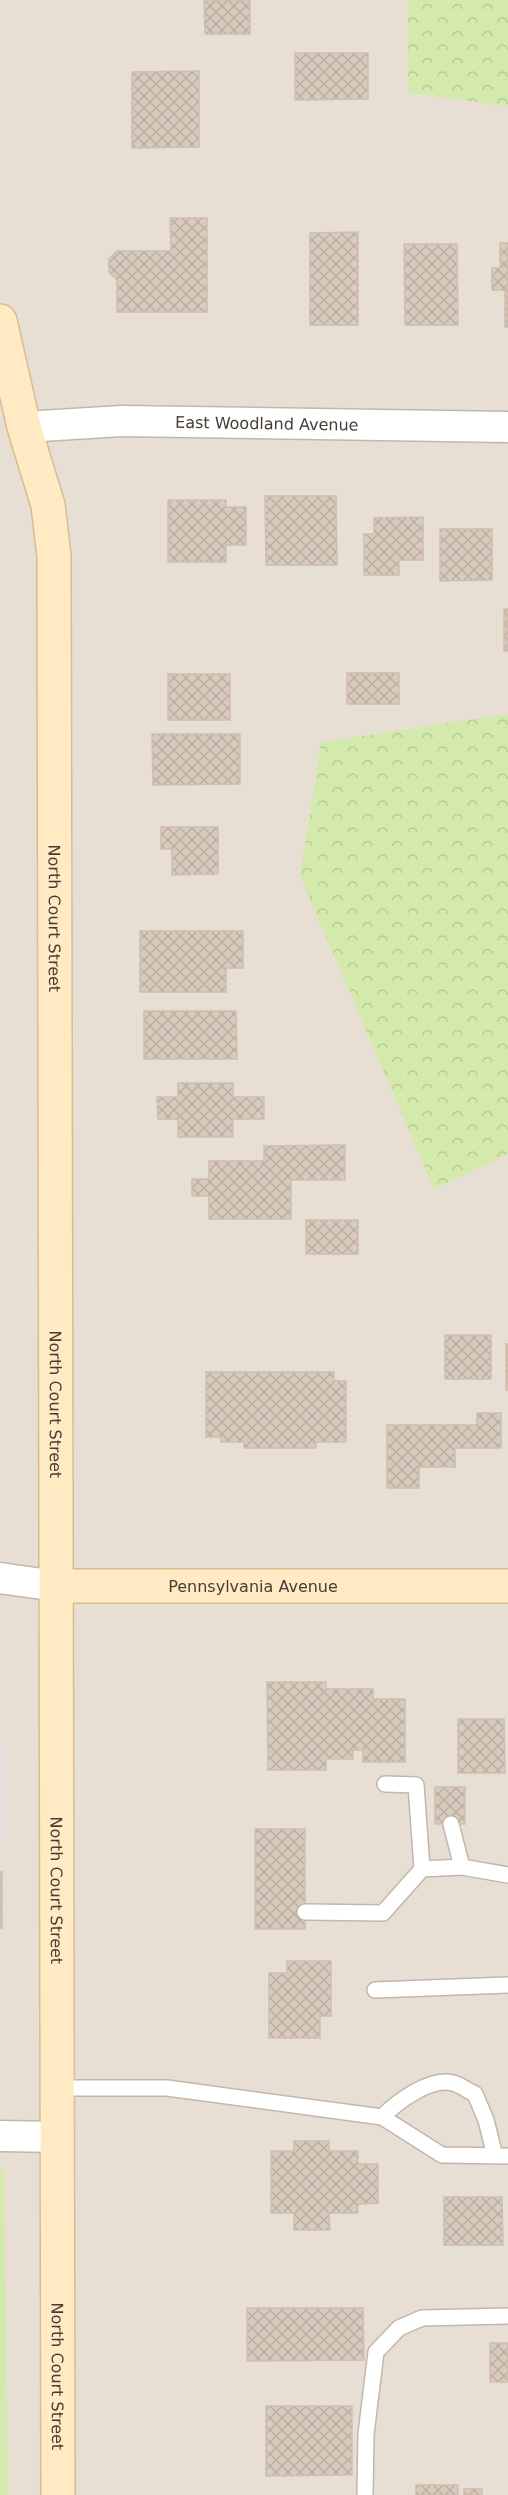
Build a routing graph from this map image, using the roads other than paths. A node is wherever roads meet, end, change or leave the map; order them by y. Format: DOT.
graph roads {
  1 [pos="0,321"];
  2 [pos="508,427"];
  3 [pos="12,428"];
  4 [pos="0,1578"];
  5 [pos="57,1586"];
  6 [pos="508,1586"];
  7 [pos="385,1784"];
  8 [pos="451,1824"];
  9 [pos="462,1867"];
  10 [pos="422,1869"];
  11 [pos="508,1875"];
  12 [pos="305,1912"];
  13 [pos="508,1985"];
  14 [pos="375,1990"];
  15 [pos="58,2088"];
  16 [pos="381,2117"];
  17 [pos="0,2136"];
  18 [pos="58,2137"];
  19 [pos="502,2156"];
  20 [pos="508,2316"];
  21 [pos="58,2495"];
  22 [pos="365,2495"];
  1 -- 3 [label="main road, North Court Street"];
  2 -- 3 [label="street, East Woodland Avenue"];
  3 -- 5 [label="main road, North Court Street"];
  4 -- 5 [label="street, Pennsylvania Avenue"];
  5 -- 6 [label="main road, Pennsylvania Avenue"];
  5 -- 15 [label="main road, North Court Street"];
  7 -- 10 [label="lane"];
  8 -- 9 [label="lane"];
  9 -- 10 [label="lane"];
  9 -- 11 [label="lane"];
  10 -- 12 [label="lane"];
  13 -- 14 [label="lane"];
  15 -- 16 [label="lane"];
  15 -- 18 [label="main road, North Court Street"];
  16 -- 19 [label="lane"];
  16 -- 19 [label="lane"];
  17 -- 18 [label="street"];
  18 -- 21 [label="main road, North Court Street"];
  20 -- 22 [label="lane"];
}
